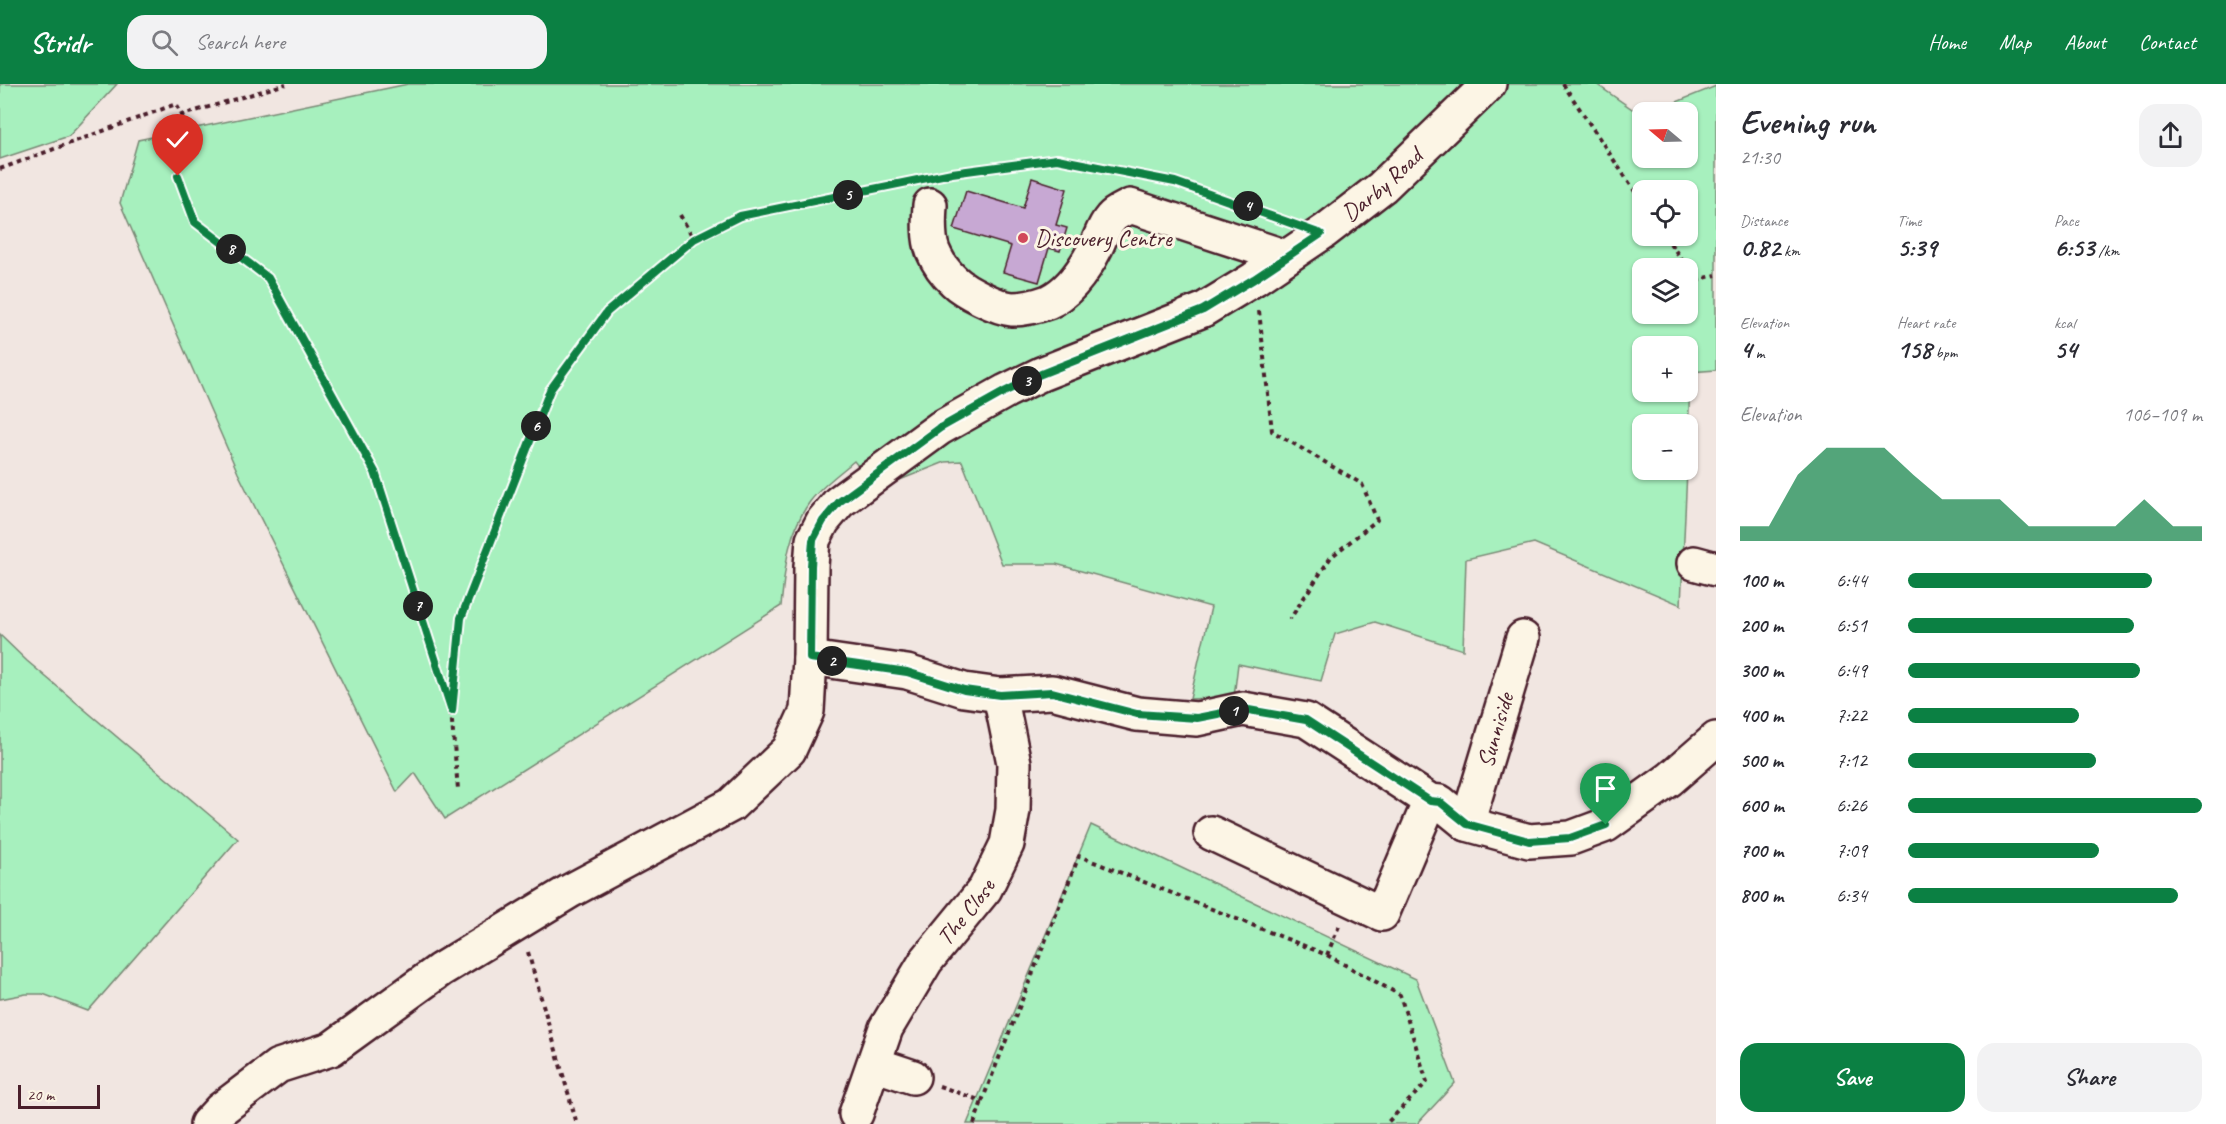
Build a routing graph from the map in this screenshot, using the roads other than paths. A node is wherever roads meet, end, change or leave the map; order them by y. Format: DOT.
graph roads {
  1 [pos="1489,84"];
  2 [pos="927,188"];
  3 [pos="1286,257"];
  4 [pos="1525,639"];
  5 [pos="810,658"];
  6 [pos="1000,695"];
  7 [pos="1716,740"];
  8 [pos="1430,801"];
  9 [pos="1467,824"];
  10 [pos="1211,833"];
  11 [pos="874,1064"];
  12 [pos="913,1077"];
  13 [pos="856,1114"];
  14 [pos="207,1124"];
  1 -- 3 [label="street, Darby Road"];
  2 -- 3 [label="street"];
  3 -- 5 [label="street, Darby Road"];
  4 -- 9 [label="street, Sunniside"];
  5 -- 6 [label="street"];
  5 -- 14 [label="street, Darby Road"];
  6 -- 8 [label="street"];
  6 -- 11 [label="street, The Close"];
  7 -- 9 [label="street"];
  8 -- 9 [label="street"];
  8 -- 10 [label="street"];
  11 -- 12 [label="street"];
  11 -- 13 [label="street, The Close"];
}
